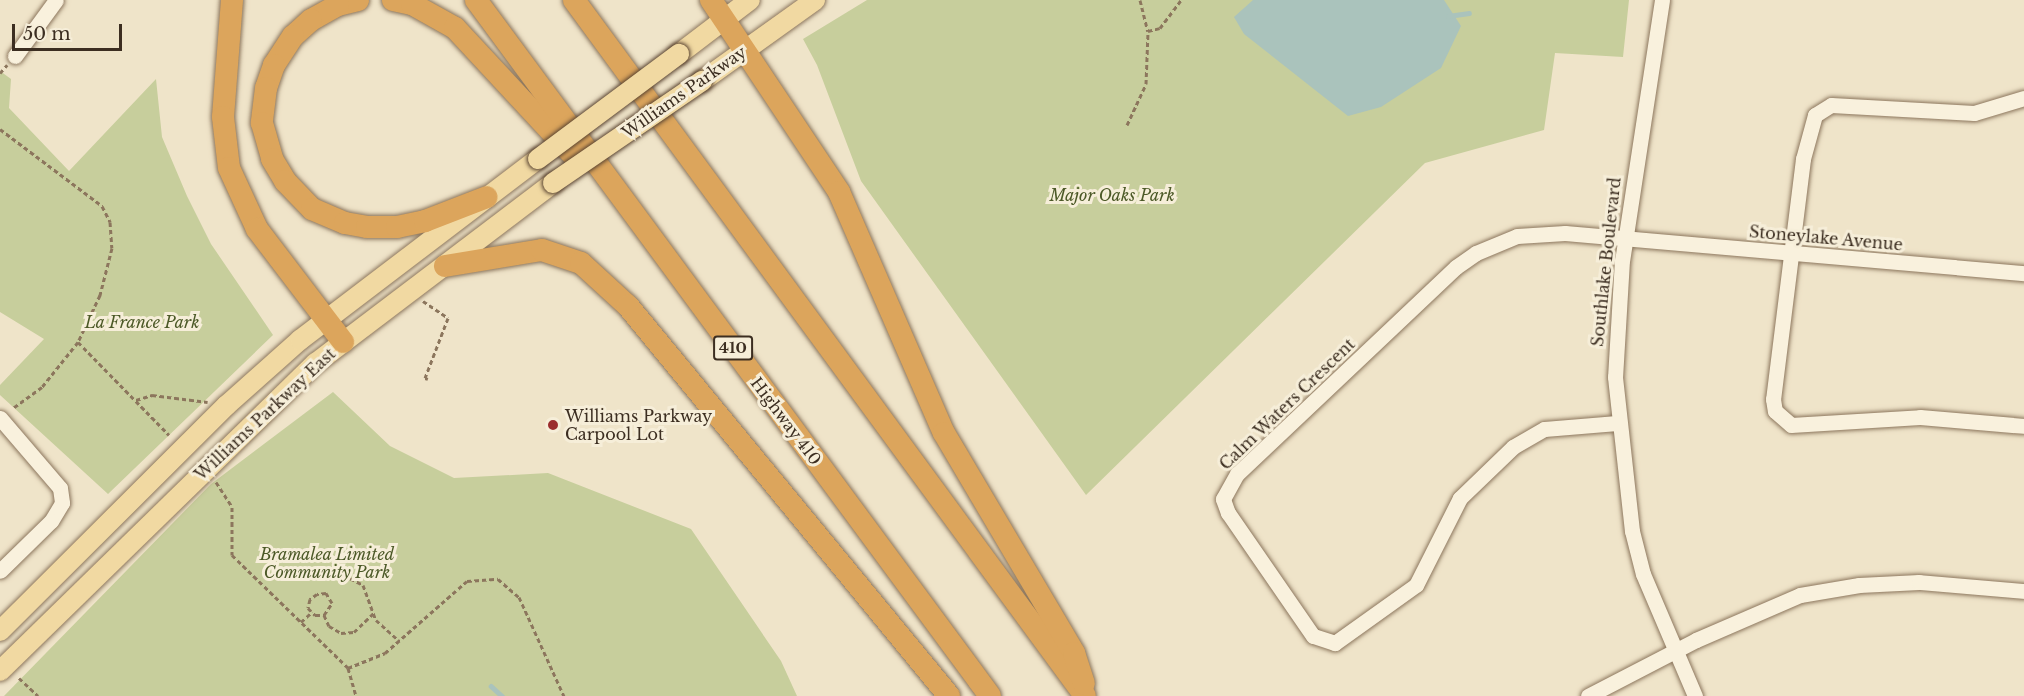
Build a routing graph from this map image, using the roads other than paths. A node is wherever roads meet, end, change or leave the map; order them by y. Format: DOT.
graph roads {
  1 [pos="56,0"];
  2 [pos="232,0"];
  3 [pos="358,0"];
  4 [pos="393,0"];
  5 [pos="476,0"];
  6 [pos="574,0"];
  7 [pos="711,0"];
  8 [pos="750,0"];
  9 [pos="815,0"];
  10 [pos="1662,0"];
  11 [pos="725,19"];
  12 [pos="746,48"];
  13 [pos="15,56"];
  14 [pos="2024,98"];
  15 [pos="538,159"];
  16 [pos="553,183"];
  17 [pos="617,193"];
  18 [pos="488,197"];
  19 [pos="1624,238"];
  20 [pos="1790,253"];
  21 [pos="445,266"];
  22 [pos="2024,273"];
  23 [pos="325,321"];
  24 [pos="343,342"];
  25 [pos="0,418"];
  26 [pos="1617,423"];
  27 [pos="2024,426"];
  28 [pos="0,571"];
  29 [pos="2024,591"];
  30 [pos="0,631"];
  31 [pos="1673,651"];
  32 [pos="0,671"];
  33 [pos="949,696"];
  34 [pos="990,696"];
  35 [pos="1087,696"];
  36 [pos="1588,696"];
  37 [pos="1695,696"];
  1 -- 13 [label="street"];
  2 -- 23 [label="highway"];
  3 -- 18 [label="highway"];
  4 -- 17 [label="highway"];
  5 -- 17 [label="highway, Highway 410 / 410"];
  6 -- 35 [label="highway"];
  7 -- 11 [label="highway"];
  8 -- 11 [label="main road, Williams Parkway"];
  9 -- 12 [label="main road, Williams Parkway"];
  10 -- 19 [label="street, Southlake Boulevard"];
  11 -- 12 [label="highway"];
  11 -- 15 [label="main road, Williams Parkway, bridge"];
  12 -- 16 [label="main road, Williams Parkway, bridge"];
  12 -- 35 [label="highway"];
  14 -- 20 [label="street"];
  15 -- 18 [label="main road, Williams Parkway East"];
  16 -- 21 [label="main road, Williams Parkway East"];
  17 -- 34 [label="highway, Highway 410 / 410"];
  18 -- 23 [label="main road, Williams Parkway East"];
  19 -- 20 [label="street, Stoneylake Avenue"];
  19 -- 26 [label="street, Southlake Boulevard"];
  19 -- 26 [label="street, Calm Waters Crescent"];
  20 -- 22 [label="street, Stoneylake Avenue"];
  20 -- 27 [label="street"];
  21 -- 24 [label="main road, Williams Parkway East"];
  21 -- 33 [label="highway"];
  23 -- 24 [label="highway"];
  23 -- 30 [label="main road, Williams Parkway East"];
  24 -- 32 [label="main road, Williams Parkway East"];
  25 -- 28 [label="street"];
  26 -- 31 [label="street, Southlake Boulevard"];
  29 -- 31 [label="street"];
  31 -- 36 [label="street"];
  31 -- 37 [label="street, Southlake Boulevard"];
}
